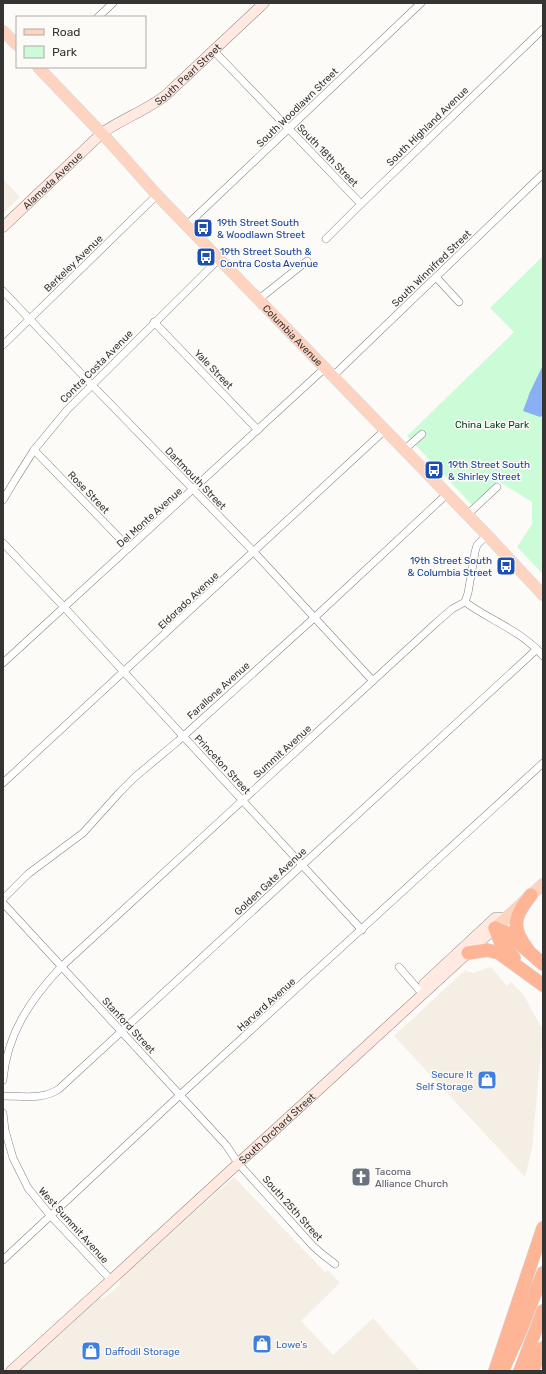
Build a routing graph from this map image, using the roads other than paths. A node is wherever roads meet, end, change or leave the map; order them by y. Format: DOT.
graph roads {
  1 [pos="113,3"];
  2 [pos="264,3"];
  3 [pos="420,3"];
  4 [pos="99,16"];
  5 [pos="543,29"];
  6 [pos="3,30"];
  7 [pos="16,44"];
  8 [pos="214,51"];
  9 [pos="41,68"];
  10 [pos="288,129"];
  11 [pos="102,133"];
  12 [pos="543,174"];
  13 [pos="157,194"];
  14 [pos="360,204"];
  15 [pos="187,225"];
  16 [pos="3,226"];
  17 [pos="326,239"];
  18 [pos="219,259"];
  19 [pos="307,261"];
  20 [pos="436,277"];
  21 [pos="3,291"];
  22 [pos="258,299"];
  23 [pos="459,302"];
  24 [pos="29,320"];
  25 [pos="154,322"];
  26 [pos="3,345"];
  27 [pos="325,368"];
  28 [pos="333,376"];
  29 [pos="92,385"];
  30 [pos="258,430"];
  31 [pos="385,430"];
  32 [pos="422,434"];
  33 [pos="34,450"];
  34 [pos="404,450"];
  35 [pos="497,487"];
  36 [pos="193,490"];
  37 [pos="447,494"];
  38 [pos="3,500"];
  39 [pos="467,515"];
  40 [pos="487,535"];
  41 [pos="3,543"];
  42 [pos="129,548"];
  43 [pos="254,552"];
  44 [pos="543,595"];
  45 [pos="465,602"];
  46 [pos="64,607"];
  47 [pos="314,618"];
  48 [pos="537,649"];
  49 [pos="543,656"];
  50 [pos="3,663"];
  51 [pos="124,671"];
  52 [pos="373,681"];
  53 [pos="184,735"];
  54 [pos="543,763"];
  55 [pos="3,783"];
  56 [pos="243,800"];
  57 [pos="302,865"];
  58 [pos="543,884"];
  59 [pos="531,895"];
  60 [pos="3,899"];
  61 [pos="3,903"];
  62 [pos="506,918"];
  63 [pos="495,928"];
  64 [pos="362,930"];
  65 [pos="528,950"];
  66 [pos="468,953"];
  67 [pos="543,964"];
  68 [pos="61,967"];
  69 [pos="399,967"];
  70 [pos="538,982"];
  71 [pos="419,990"];
  72 [pos="543,990"];
  73 [pos="414,1002"];
  74 [pos="121,1031"];
  75 [pos="3,1080"];
  76 [pos="180,1095"];
  77 [pos="3,1096"];
  78 [pos="3,1113"];
  79 [pos="238,1163"];
  80 [pos="50,1215"];
  81 [pos="543,1228"];
  82 [pos="3,1260"];
  83 [pos="336,1264"];
  84 [pos="543,1273"];
  85 [pos="112,1280"];
  86 [pos="543,1311"];
  87 [pos="543,1348"];
  88 [pos="10,1371"];
  89 [pos="495,1371"];
  90 [pos="502,1371"];
  91 [pos="520,1371"];
  92 [pos="532,1371"];
  1 -- 4 [label="street"];
  2 -- 8 [label="main road, South Pearl Street"];
  3 -- 10 [label="street, South Woodlawn Street"];
  5 -- 14 [label="street, South Highland Avenue"];
  6 -- 7 [label="main road"];
  8 -- 10 [label="street, South 18th Street"];
  8 -- 11 [label="main road, South Pearl Street"];
  9 -- 11 [label="main road, Columbia Avenue"];
  10 -- 14 [label="street, South 18th Street"];
  10 -- 15 [label="street, South Woodlawn Street"];
  11 -- 13 [label="main road, Columbia Avenue"];
  11 -- 16 [label="main road, Alameda Avenue"];
  12 -- 20 [label="street, South Winnifred Street"];
  13 -- 15 [label="main road, Columbia Avenue"];
  13 -- 24 [label="street, Berkeley Avenue"];
  14 -- 17 [label="street, South Highland Avenue"];
  15 -- 18 [label="main road, Columbia Avenue"];
  18 -- 22 [label="main road, Columbia Avenue"];
  18 -- 25 [label="street, Contra Costa Avenue"];
  19 -- 22 [label="street"];
  20 -- 23 [label="street"];
  20 -- 28 [label="street, South Winnifred Street"];
  21 -- 24 [label="street, Dartmouth Street"];
  22 -- 27 [label="main road, Columbia Avenue"];
  24 -- 26 [label="street, Berkeley Avenue"];
  24 -- 29 [label="street, Dartmouth Street"];
  25 -- 29 [label="street, Contra Costa Avenue"];
  25 -- 30 [label="street, Yale Street"];
  27 -- 28 [label="main road, Columbia Avenue"];
  27 -- 30 [label="street, Del Monte Avenue"];
  28 -- 31 [label="main road, Columbia Avenue"];
  29 -- 33 [label="street, Contra Costa Avenue"];
  29 -- 36 [label="street, Dartmouth Street"];
  30 -- 36 [label="street, Del Monte Avenue"];
  31 -- 34 [label="main road, Columbia Avenue"];
  31 -- 43 [label="street, Eldorado Avenue"];
  32 -- 34 [label="street"];
  33 -- 38 [label="street, Contra Costa Avenue"];
  33 -- 42 [label="street, Rose Street"];
  34 -- 37 [label="main road, Columbia Avenue"];
  35 -- 39 [label="street"];
  36 -- 42 [label="street, Del Monte Avenue"];
  36 -- 43 [label="street, Dartmouth Street"];
  37 -- 39 [label="main road, Columbia Avenue"];
  37 -- 47 [label="street, Farallone Avenue"];
  39 -- 40 [label="main road, Columbia Avenue"];
  40 -- 44 [label="main road, Columbia Avenue"];
  40 -- 45 [label="street"];
  41 -- 46 [label="street, Princeton Street"];
  42 -- 46 [label="street, Del Monte Avenue"];
  43 -- 47 [label="street, Dartmouth Street"];
  43 -- 51 [label="street, Eldorado Avenue"];
  45 -- 48 [label="street"];
  45 -- 52 [label="street, Summit Avenue"];
  46 -- 50 [label="street, Del Monte Avenue"];
  46 -- 51 [label="street, Princeton Street"];
  47 -- 52 [label="street, Dartmouth Street"];
  47 -- 53 [label="street, Farallone Avenue"];
  48 -- 49 [label="street"];
  48 -- 57 [label="street, Golden Gate Avenue"];
  51 -- 53 [label="street, Princeton Street"];
  51 -- 55 [label="street, Eldorado Avenue"];
  52 -- 56 [label="street, Summit Avenue"];
  53 -- 56 [label="street, Princeton Street"];
  53 -- 60 [label="street, Farallone Avenue"];
  54 -- 64 [label="street, Harvard Avenue"];
  56 -- 57 [label="street, Princeton Street"];
  56 -- 68 [label="street, Summit Avenue"];
  57 -- 64 [label="street, Princeton Street"];
  57 -- 74 [label="street, Golden Gate Avenue"];
  58 -- 59 [label="main road, South Orchard Street"];
  59 -- 62 [label="main road, South Orchard Street"];
  59 -- 65 [label="highway"];
  61 -- 68 [label="street, Stanford Street"];
  62 -- 63 [label="main road, South Orchard Street"];
  62 -- 71 [label="main road"];
  63 -- 65 [label="highway"];
  63 -- 66 [label="main road, South Orchard Street"];
  63 -- 70 [label="highway"];
  64 -- 76 [label="street, Harvard Avenue"];
  65 -- 67 [label="highway"];
  66 -- 70 [label="highway"];
  66 -- 73 [label="main road, South Orchard Street"];
  68 -- 74 [label="street, Stanford Street"];
  68 -- 75 [label="street"];
  69 -- 71 [label="street"];
  70 -- 72 [label="highway"];
  71 -- 73 [label="main road"];
  73 -- 79 [label="main road, South Orchard Street"];
  74 -- 76 [label="street, Stanford Street"];
  74 -- 77 [label="street, Golden Gate Avenue"];
  76 -- 79 [label="street, Stanford Street"];
  76 -- 80 [label="street, Harvard Avenue"];
  78 -- 80 [label="street, West Summit Avenue"];
  79 -- 83 [label="street, South 25th Street"];
  79 -- 85 [label="main road, South Orchard Street"];
  80 -- 82 [label="street, Harvard Avenue"];
  80 -- 85 [label="street, West Summit Avenue"];
  81 -- 89 [label="highway"];
  84 -- 90 [label="highway"];
  85 -- 88 [label="main road, South Orchard Street"];
  86 -- 91 [label="highway"];
  87 -- 92 [label="highway"];
}
